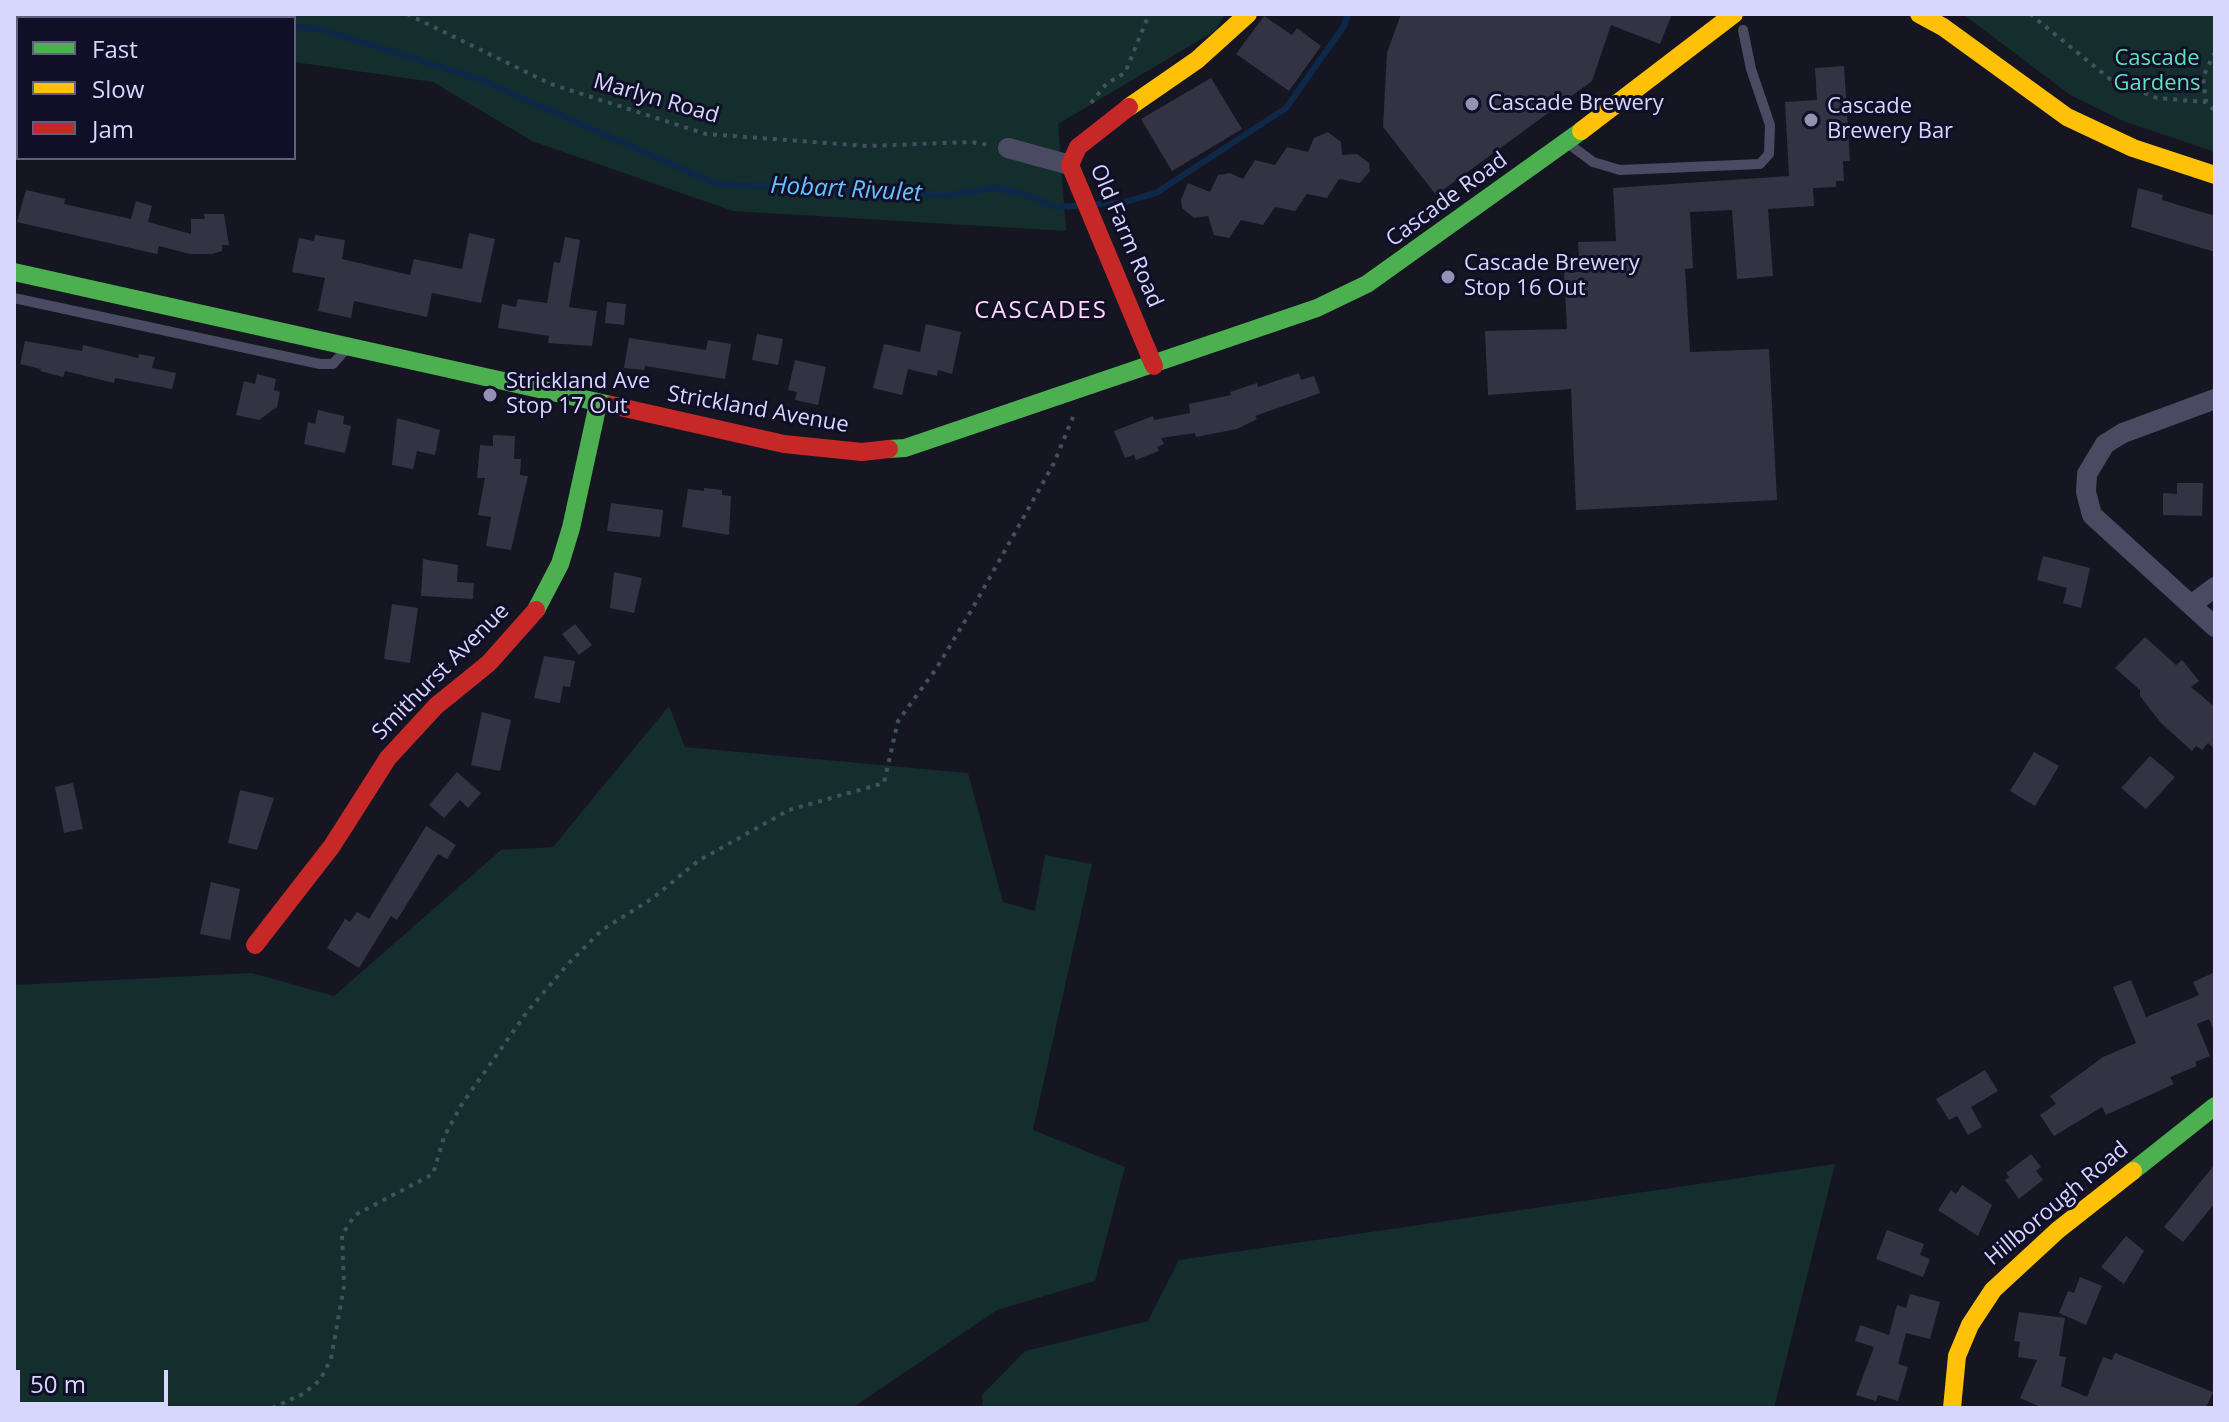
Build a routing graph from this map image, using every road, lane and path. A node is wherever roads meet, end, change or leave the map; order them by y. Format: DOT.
graph roads {
  1 [pos="407,14"];
  2 [pos="1149,14"];
  3 [pos="1248,14"];
  4 [pos="1919,14"];
  5 [pos="2030,14"];
  6 [pos="1739,22"];
  7 [pos="2215,52"];
  8 [pos="2206,102"];
  9 [pos="2215,111"];
  10 [pos="1091,136"];
  11 [pos="1568,142"];
  12 [pos="1008,148"];
  13 [pos="1070,165"];
  14 [pos="2215,175"];
  15 [pos="14,272"];
  16 [pos="14,298"];
  17 [pos="348,346"];
  18 [pos="1154,366"];
  19 [pos="2215,399"];
  20 [pos="598,404"];
  21 [pos="1077,408"];
  22 [pos="2215,587"];
  23 [pos="2191,605"];
  24 [pos="2215,627"];
  25 [pos="255,945"];
  26 [pos="2215,1106"];
  27 [pos="272,1408"];
  28 [pos="1952,1408"];
  1 -- 12 [label="path, Marlyn Road"];
  2 -- 10 [label="path"];
  3 -- 10 [label="street, Old Farm Road"];
  4 -- 14 [label="street"];
  5 -- 8 [label="path"];
  6 -- 11 [label="street, Cascade Road"];
  6 -- 11 [label="lane"];
  7 -- 8 [label="path"];
  8 -- 9 [label="path"];
  10 -- 13 [label="street, Old Farm Road"];
  11 -- 18 [label="street, Cascade Road"];
  12 -- 13 [label="street"];
  13 -- 18 [label="street, Old Farm Road"];
  15 -- 17 [label="street, Strickland Avenue"];
  16 -- 17 [label="lane"];
  17 -- 20 [label="street, Strickland Avenue"];
  18 -- 20 [label="street, Strickland Avenue"];
  19 -- 23 [label="street"];
  20 -- 25 [label="street, Smithurst Avenue"];
  21 -- 27 [label="path"];
  22 -- 23 [label="street"];
  23 -- 24 [label="street"];
  26 -- 28 [label="street, Hillborough Road"];
}
